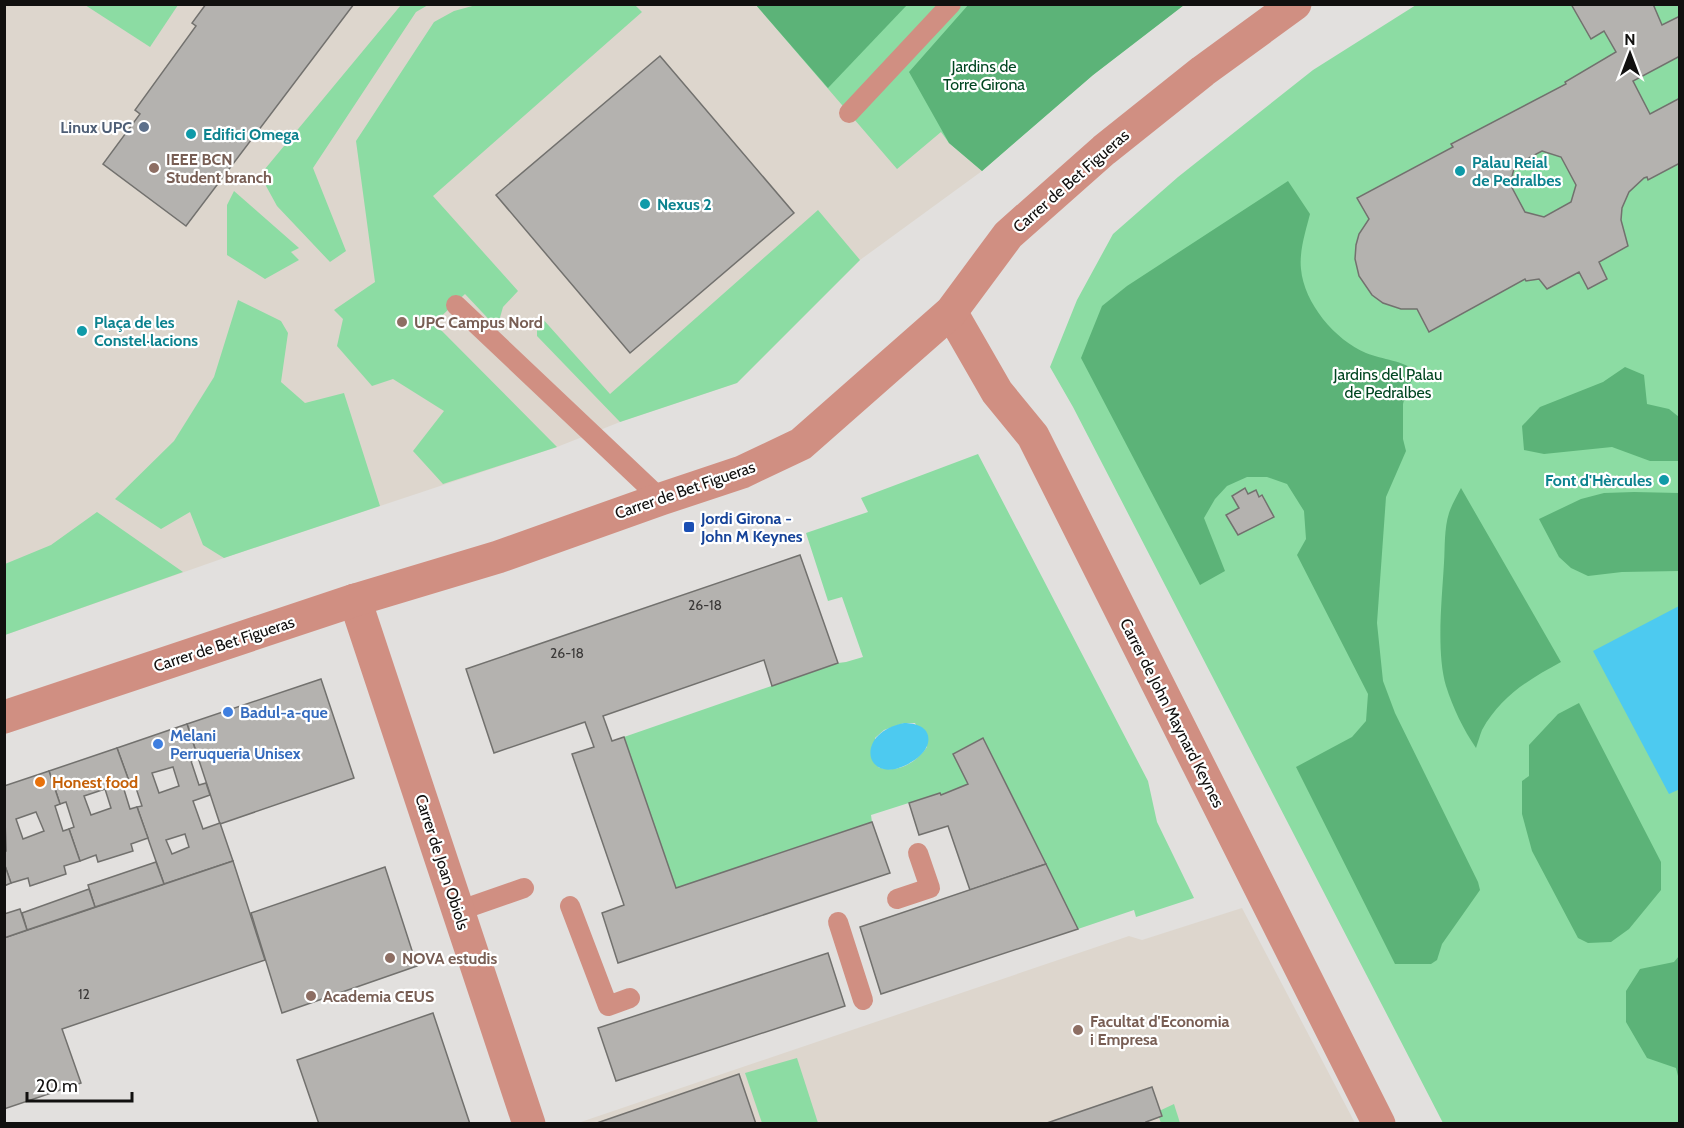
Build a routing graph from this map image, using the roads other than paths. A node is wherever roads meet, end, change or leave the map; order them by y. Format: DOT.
graph roads {
  1 [pos="951,4"];
  2 [pos="1295,4"];
  3 [pos="849,113"];
  4 [pos="456,304"];
  5 [pos="951,312"];
  6 [pos="661,499"];
  7 [pos="355,600"];
  8 [pos="4,717"];
  9 [pos="918,853"];
  10 [pos="524,888"];
  11 [pos="897,899"];
  12 [pos="570,906"];
  13 [pos="458,911"];
  14 [pos="838,921"];
  15 [pos="630,998"];
  16 [pos="863,1000"];
  17 [pos="529,1124"];
  18 [pos="1378,1124"];
  1 -- 3 [label="lane"];
  2 -- 5 [label="street, Carrer de Bet Figueras"];
  4 -- 6 [label="lane"];
  5 -- 6 [label="street, Carrer de Bet Figueras"];
  5 -- 18 [label="street, Carrer de John Maynard Keynes"];
  6 -- 7 [label="street, Carrer de Bet Figueras"];
  7 -- 8 [label="street, Carrer de Bet Figueras"];
  7 -- 13 [label="street, Carrer de Joan Obiols"];
  9 -- 11 [label="lane"];
  10 -- 13 [label="lane"];
  12 -- 15 [label="lane"];
  13 -- 17 [label="street, Carrer de Joan Obiols"];
  14 -- 16 [label="lane"];
}
